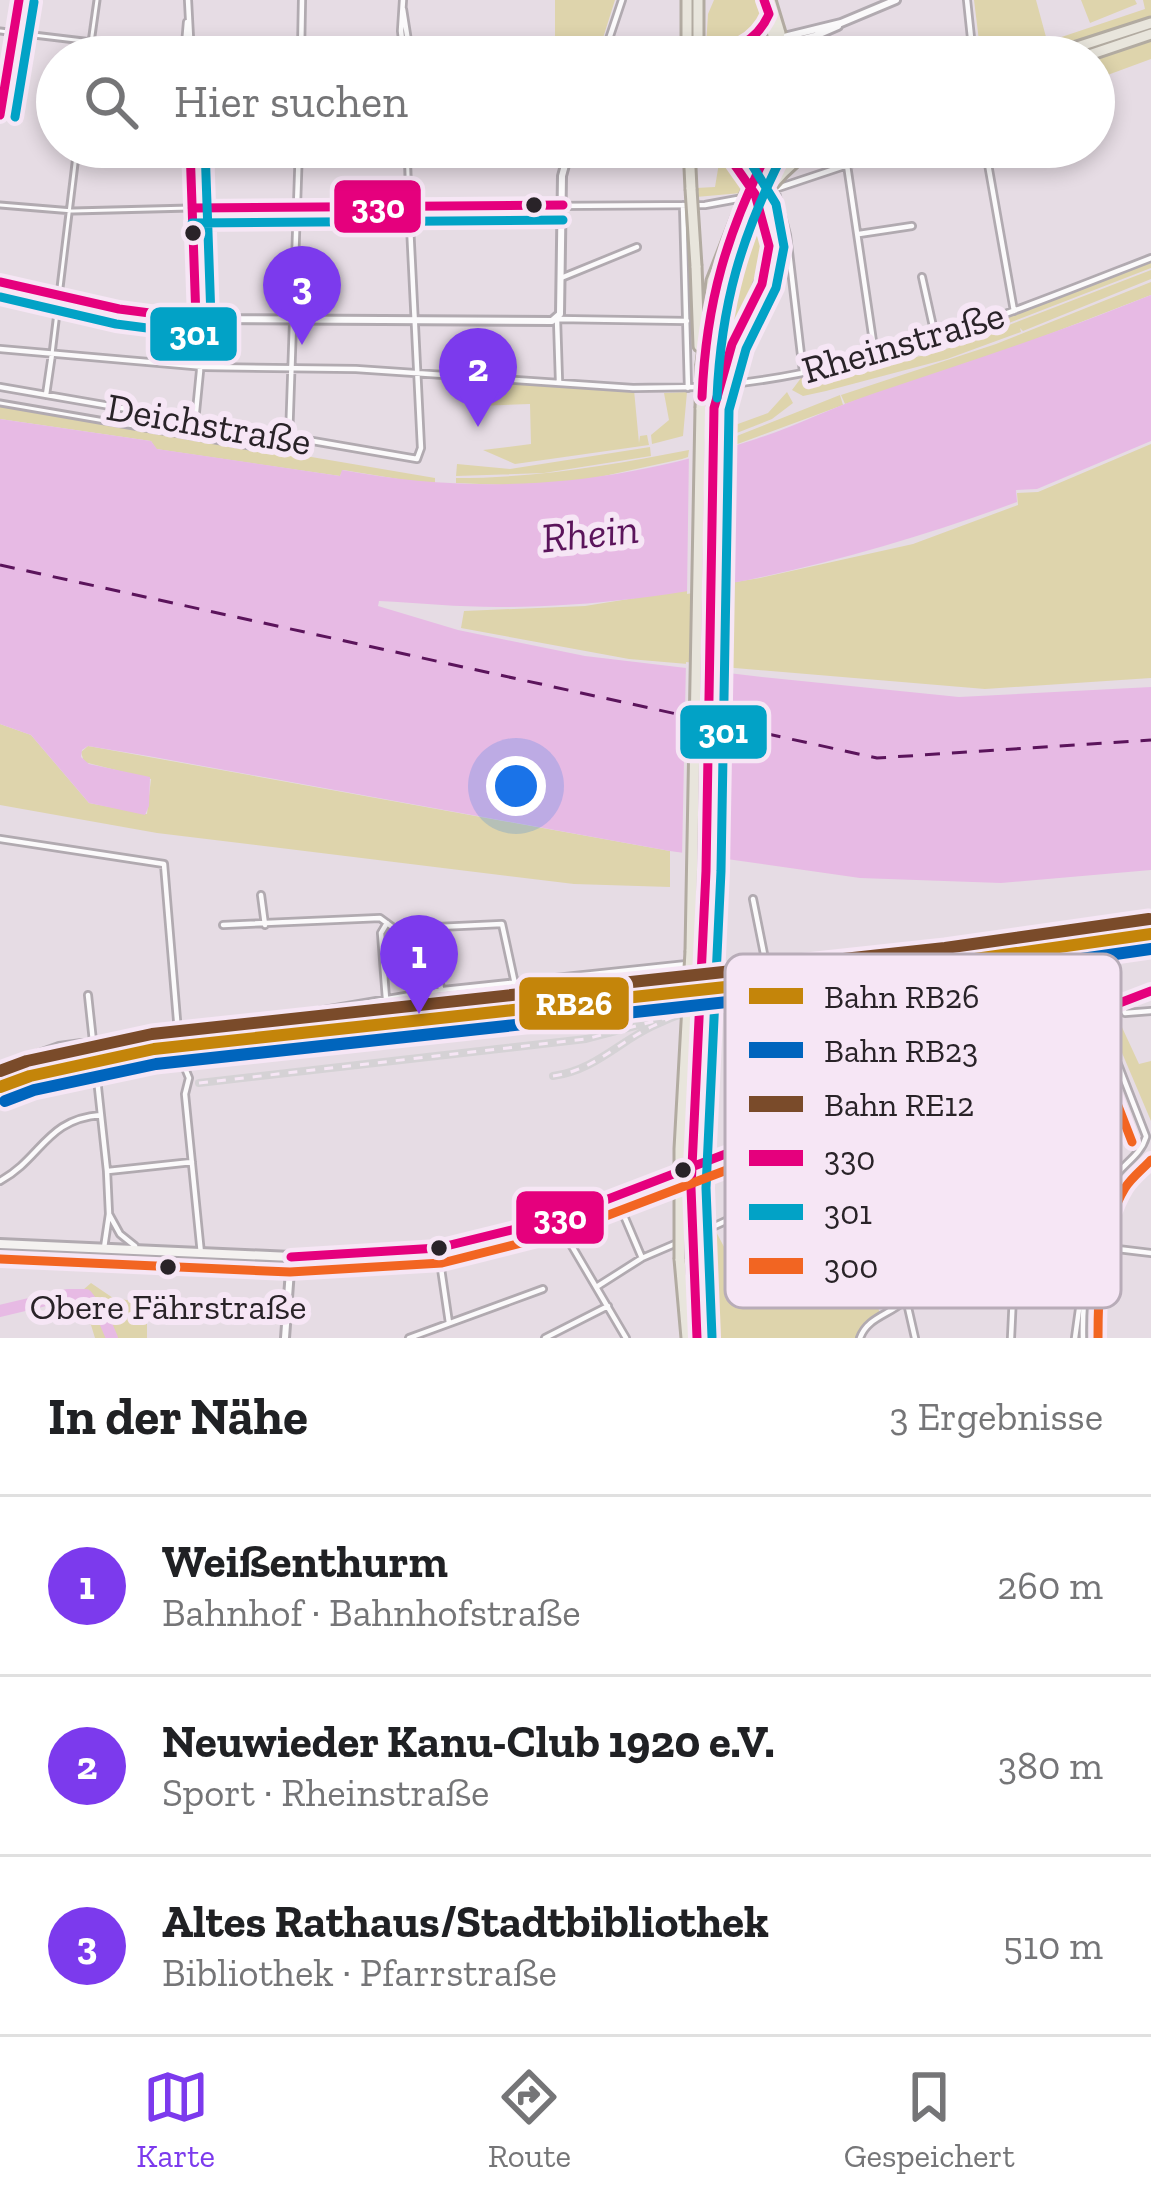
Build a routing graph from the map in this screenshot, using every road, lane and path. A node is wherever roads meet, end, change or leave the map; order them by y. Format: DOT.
graph roads {
  1 [pos="19,0"];
  2 [pos="97,0"];
  3 [pos="188,0"];
  4 [pos="302,0"];
  5 [pos="403,0"];
  6 [pos="622,0"];
  7 [pos="687,0"];
  8 [pos="698,0"];
  9 [pos="709,0"];
  10 [pos="767,0"];
  11 [pos="896,0"];
  12 [pos="967,0"];
  13 [pos="403,9"];
  14 [pos="773,18"];
  15 [pos="693,20"];
  16 [pos="841,23"];
  17 [pos="1151,23"];
  18 [pos="0,31"];
  19 [pos="14,33"];
  20 [pos="1151,34"];
  21 [pos="43,36"];
  22 [pos="93,36"];
  23 [pos="188,36"];
  24 [pos="301,36"];
  25 [pos="404,36"];
  26 [pos="406,36"];
  27 [pos="610,36"];
  28 [pos="690,36"];
  29 [pos="696,36"];
  30 [pos="757,36"];
  31 [pos="776,36"];
  32 [pos="793,36"];
  33 [pos="815,36"];
  34 [pos="971,36"];
  35 [pos="1111,36"];
  36 [pos="1115,46"];
  37 [pos="0,115"];
  38 [pos="74,168"];
  39 [pos="191,168"];
  40 [pos="299,168"];
  41 [pos="408,168"];
  42 [pos="564,168"];
  43 [pos="690,168"];
  44 [pos="740,168"];
  45 [pos="760,168"];
  46 [pos="775,168"];
  47 [pos="791,168"];
  48 [pos="838,168"];
  49 [pos="848,168"];
  50 [pos="989,168"];
  51 [pos="776,189"];
  52 [pos="0,205"];
  53 [pos="298,205"];
  54 [pos="409,205"];
  55 [pos="563,205"];
  56 [pos="683,205"];
  57 [pos="192,208"];
  58 [pos="69,210"];
  59 [pos="737,217"];
  60 [pos="911,226"];
  61 [pos="859,234"];
  62 [pos="638,247"];
  63 [pos="1151,258"];
  64 [pos="922,277"];
  65 [pos="561,278"];
  66 [pos="0,282"];
  67 [pos="58,296"];
  68 [pos="1014,311"];
  69 [pos="196,319"];
  70 [pos="557,319"];
  71 [pos="292,320"];
  72 [pos="687,321"];
  73 [pos="417,322"];
  74 [pos="936,340"];
  75 [pos="0,349"];
  76 [pos="52,354"];
  77 [pos="874,356"];
  78 [pos="702,364"];
  79 [pos="199,366"];
  80 [pos="291,369"];
  81 [pos="803,372"];
  82 [pos="420,374"];
  83 [pos="559,382"];
  84 [pos="0,387"];
  85 [pos="688,388"];
  86 [pos="46,395"];
  87 [pos="0,403"];
  88 [pos="715,408"];
  89 [pos="195,422"];
  90 [pos="289,439"];
  91 [pos="250,446"];
  92 [pos="0,839"];
  93 [pos="261,895"];
  94 [pos="753,899"];
  95 [pos="387,923"];
  96 [pos="223,925"];
  97 [pos="265,925"];
  98 [pos="1151,927"];
  99 [pos="432,930"];
  100 [pos="764,954"];
  101 [pos="970,954"];
  102 [pos="725,970"];
  103 [pos="515,984"];
  104 [pos="441,990"];
  105 [pos="1151,991"];
  106 [pos="88,995"];
  107 [pos="386,999"];
  108 [pos="1121,1002"];
  109 [pos="1121,1006"];
  110 [pos="1151,1011"];
  111 [pos="178,1032"];
  112 [pos="93,1042"];
  113 [pos="183,1063"];
  114 [pos="0,1067"];
  115 [pos="1121,1069"];
  116 [pos="101,1115"];
  117 [pos="1149,1137"];
  118 [pos="725,1154"];
  119 [pos="192,1162"];
  120 [pos="107,1172"];
  121 [pos="1121,1172"];
  122 [pos="0,1181"];
  123 [pos="616,1197"];
  124 [pos="110,1214"];
  125 [pos="556,1219"];
  126 [pos="725,1221"];
  127 [pos="117,1228"];
  128 [pos="0,1244"];
  129 [pos="107,1248"];
  130 [pos="438,1248"];
  131 [pos="1121,1249"];
  132 [pos="140,1250"];
  133 [pos="1151,1253"];
  134 [pos="201,1254"];
  135 [pos="291,1257"];
  136 [pos="642,1258"];
  137 [pos="598,1286"];
  138 [pos="543,1289"];
  139 [pos="608,1306"];
  140 [pos="895,1308"];
  141 [pos="908,1308"];
  142 [pos="1012,1308"];
  143 [pos="1082,1308"];
  144 [pos="449,1323"];
  145 [pos="286,1334"];
  146 [pos="550,1337"];
  147 [pos="409,1338"];
  148 [pos="626,1338"];
  149 [pos="687,1338"];
  150 [pos="697,1338"];
  151 [pos="860,1338"];
  152 [pos="915,1338"];
  153 [pos="1011,1338"];
  154 [pos="1079,1338"];
  1 -- 19 [label="street"];
  2 -- 22 [label="street"];
  3 -- 23 [label="street"];
  4 -- 24 [label="street"];
  5 -- 13 [label="street"];
  6 -- 27 [label="street"];
  7 -- 15 [label="highway"];
  8 -- 15 [label="highway"];
  9 -- 15 [label="highway"];
  10 -- 14 [label="highway"];
  11 -- 16 [label="street"];
  12 -- 34 [label="street"];
  13 -- 25 [label="street"];
  13 -- 26 [label="street"];
  14 -- 30 [label="highway"];
  14 -- 31 [label="highway"];
  14 -- 32 [label="highway"];
  15 -- 28 [label="highway"];
  15 -- 29 [label="highway"];
  16 -- 32 [label="street"];
  16 -- 33 [label="street"];
  17 -- 35 [label="highway"];
  18 -- 19 [label="street"];
  19 -- 21 [label="street"];
  19 -- 37 [label="street"];
  20 -- 36 [label="highway"];
  38 -- 58 [label="street"];
  39 -- 57 [label="street"];
  40 -- 53 [label="street"];
  41 -- 54 [label="street"];
  42 -- 55 [label="street"];
  43 -- 78 [label="highway, bridge"];
  44 -- 88 [label="highway, bridge"];
  45 -- 59 [label="highway, bridge"];
  46 -- 59 [label="highway, bridge"];
  47 -- 88 [label="highway, bridge"];
  48 -- 51 [label="street"];
  49 -- 61 [label="street"];
  50 -- 68 [label="street"];
  51 -- 56 [label="street"];
  51 -- 81 [label="street"];
  52 -- 58 [label="street"];
  53 -- 54 [label="street"];
  53 -- 57 [label="street"];
  53 -- 71 [label="street"];
  54 -- 55 [label="street"];
  54 -- 73 [label="street"];
  55 -- 56 [label="street"];
  55 -- 65 [label="street"];
  56 -- 72 [label="street"];
  57 -- 58 [label="street"];
  57 -- 69 [label="street"];
  58 -- 67 [label="street"];
  59 -- 78 [label="highway"];
  60 -- 61 [label="street"];
  61 -- 77 [label="street"];
  62 -- 65 [label="street"];
  63 -- 68 [label="street, Rheinstraße"];
  64 -- 74 [label="street"];
  65 -- 70 [label="street"];
  66 -- 67 [label="street"];
  67 -- 69 [label="street"];
  67 -- 76 [label="street"];
  68 -- 74 [label="street, Rheinstraße"];
  69 -- 71 [label="street"];
  69 -- 79 [label="street"];
  70 -- 72 [label="street"];
  70 -- 73 [label="street"];
  70 -- 83 [label="street"];
  71 -- 73 [label="street"];
  71 -- 80 [label="street"];
  72 -- 85 [label="street"];
  73 -- 82 [label="street"];
  74 -- 77 [label="street, Rheinstraße"];
  75 -- 76 [label="street, Rheinstraße"];
  76 -- 79 [label="street, Rheinstraße"];
  76 -- 86 [label="street"];
  77 -- 81 [label="street, Rheinstraße"];
  78 -- 149 [label="highway, bridge"];
  79 -- 80 [label="street, Rheinstraße"];
  79 -- 89 [label="street"];
  80 -- 82 [label="street, Rheinstraße"];
  80 -- 90 [label="street"];
  81 -- 85 [label="street, Rheinstraße"];
  82 -- 83 [label="street, Rheinstraße"];
  82 -- 90 [label="street, Deichstraße"];
  83 -- 85 [label="street, Rheinstraße"];
  84 -- 86 [label="street, Deichstraße"];
  86 -- 89 [label="street, Deichstraße"];
  87 -- 91 [label="street"];
  88 -- 150 [label="highway, bridge"];
  89 -- 90 [label="street, Deichstraße"];
  92 -- 111 [label="street"];
  93 -- 97 [label="street"];
  94 -- 100 [label="street"];
  95 -- 97 [label="street"];
  95 -- 99 [label="street"];
  95 -- 107 [label="street"];
  96 -- 97 [label="street"];
  98 -- 101 [label="street"];
  99 -- 103 [label="street"];
  99 -- 104 [label="street"];
  102 -- 103 [label="street"];
  103 -- 104 [label="street"];
  104 -- 107 [label="street"];
  105 -- 108 [label="main road"];
  106 -- 112 [label="street"];
  107 -- 111 [label="street"];
  109 -- 110 [label="street"];
  111 -- 112 [label="street"];
  112 -- 114 [label="street"];
  112 -- 116 [label="street"];
  113 -- 119 [label="street"];
  115 -- 117 [label="street"];
  116 -- 120 [label="street"];
  116 -- 122 [label="street"];
  117 -- 121 [label="street"];
  118 -- 123 [label="main road"];
  119 -- 120 [label="street"];
  119 -- 134 [label="street"];
  120 -- 124 [label="street"];
  123 -- 125 [label="main road"];
  123 -- 136 [label="street"];
  124 -- 127 [label="street"];
  124 -- 129 [label="street"];
  125 -- 130 [label="main road"];
  125 -- 137 [label="street"];
  126 -- 136 [label="street"];
  127 -- 129 [label="street"];
  127 -- 132 [label="street"];
  128 -- 129 [label="main road"];
  129 -- 132 [label="main road"];
  130 -- 135 [label="main road"];
  130 -- 144 [label="street"];
  131 -- 133 [label="street"];
  132 -- 134 [label="main road"];
  134 -- 135 [label="main road"];
  135 -- 145 [label="street"];
  136 -- 137 [label="street"];
  137 -- 139 [label="street"];
  138 -- 144 [label="street"];
  139 -- 146 [label="street"];
  139 -- 148 [label="street"];
  140 -- 151 [label="street"];
  141 -- 152 [label="street"];
  142 -- 153 [label="street"];
  143 -- 154 [label="street"];
  144 -- 147 [label="street"];
}
